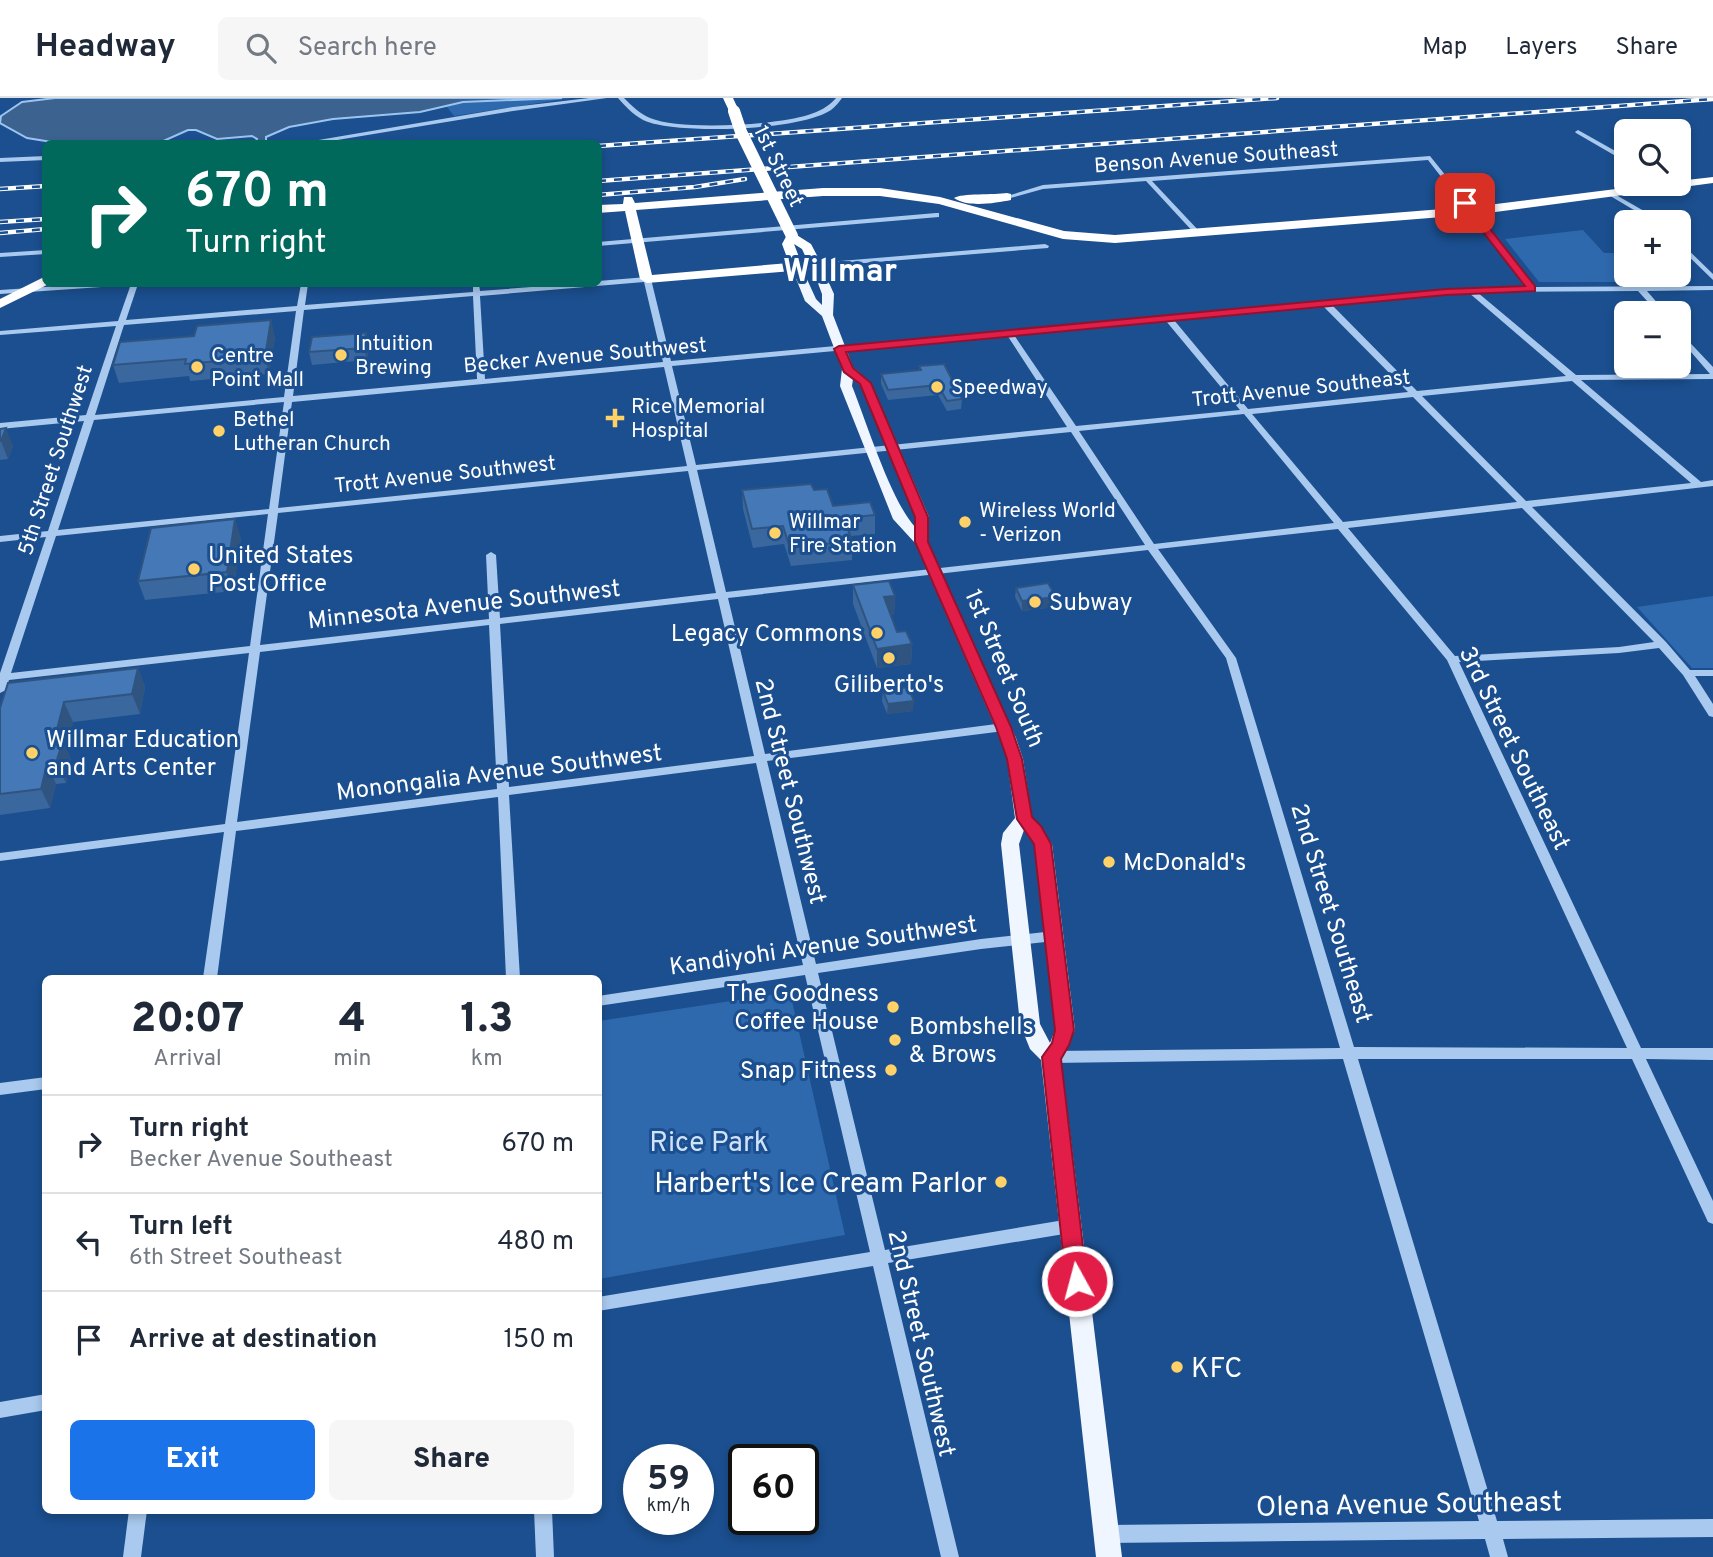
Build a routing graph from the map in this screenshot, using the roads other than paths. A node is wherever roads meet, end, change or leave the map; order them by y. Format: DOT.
graph roads {
  1 [pos="604,98"];
  2 [pos="621,98"];
  3 [pos="729,98"];
  4 [pos="839,98"];
  5 [pos="735,104"];
  6 [pos="1578,132"];
  7 [pos="322,140"];
  8 [pos="1614,153"];
  9 [pos="42,158"];
  10 [pos="0,160"];
  11 [pos="1148,180"];
  12 [pos="1713,180"];
  13 [pos="1691,182"];
  14 [pos="1614,192"];
  15 [pos="765,193"];
  16 [pos="1609,193"];
  17 [pos="1007,197"];
  18 [pos="958,198"];
  19 [pos="940,201"];
  20 [pos="602,202"];
  21 [pos="629,204"];
  22 [pos="602,208"];
  23 [pos="1471,210"];
  24 [pos="1638,210"];
  25 [pos="936,215"];
  26 [pos="987,215"];
  27 [pos="1048,231"];
  28 [pos="789,233"];
  29 [pos="1196,233"];
  30 [pos="602,244"];
  31 [pos="638,244"];
  32 [pos="1045,246"];
  33 [pos="42,252"];
  34 [pos="0,255"];
  35 [pos="1691,255"];
  36 [pos="816,265"];
  37 [pos="796,266"];
  38 [pos="722,273"];
  39 [pos="1713,278"];
  40 [pos="646,279"];
  41 [pos="42,283"];
  42 [pos="602,283"];
  43 [pos="72,287"];
  44 [pos="133,287"];
  45 [pos="303,287"];
  46 [pos="506,287"];
  47 [pos="477,288"];
  48 [pos="1532,288"];
  49 [pos="1640,288"];
  50 [pos="1713,288"];
  51 [pos="27,290"];
  52 [pos="1470,290"];
  53 [pos="0,292"];
  54 [pos="1651,301"];
  55 [pos="1325,303"];
  56 [pos="0,304"];
  57 [pos="300,307"];
  58 [pos="827,315"];
  59 [pos="1168,318"];
  60 [pos="120,323"];
  61 [pos="0,333"];
  62 [pos="1010,334"];
  63 [pos="1691,348"];
  64 [pos="839,349"];
  65 [pos="665,365"];
  66 [pos="848,369"];
  67 [pos="1713,374"];
  68 [pos="1574,378"];
  69 [pos="481,382"];
  70 [pos="1414,394"];
  71 [pos="289,400"];
  72 [pos="1246,411"];
  73 [pos="89,418"];
  74 [pos="0,426"];
  75 [pos="1073,429"];
  76 [pos="893,449"];
  77 [pos="871,451"];
  78 [pos="690,468"];
  79 [pos="1697,483"];
  80 [pos="1713,483"];
  81 [pos="1525,503"];
  82 [pos="273,511"];
  83 [pos="1339,526"];
  84 [pos="51,534"];
  85 [pos="0,539"];
  86 [pos="921,542"];
  87 [pos="1152,547"];
  88 [pos="491,555"];
  89 [pos="933,571"];
  90 [pos="721,597"];
  91 [pos="495,622"];
  92 [pos="1662,644"];
  93 [pos="255,649"];
  94 [pos="1452,659"];
  95 [pos="1688,673"];
  96 [pos="1713,673"];
  97 [pos="2,678"];
  98 [pos="0,690"];
  99 [pos="1713,713"];
  100 [pos="1004,727"];
  101 [pos="760,759"];
  102 [pos="504,793"];
  103 [pos="1024,819"];
  104 [pos="230,827"];
  105 [pos="0,857"];
  106 [pos="1054,936"];
  107 [pos="1021,940"];
  108 [pos="811,970"];
  109 [pos="210,975"];
  110 [pos="513,975"];
  111 [pos="602,1000"];
  112 [pos="1350,1053"];
  113 [pos="1713,1054"];
  114 [pos="1639,1055"];
  115 [pos="1051,1057"];
  116 [pos="42,1084"];
  117 [pos="0,1089"];
  118 [pos="1713,1217"];
  119 [pos="1070,1226"];
  120 [pos="878,1257"];
  121 [pos="602,1303"];
  122 [pos="42,1403"];
  123 [pos="0,1410"];
  124 [pos="137,1514"];
  125 [pos="543,1514"];
  126 [pos="1713,1528"];
  127 [pos="1492,1531"];
  128 [pos="1108,1545"];
  129 [pos="131,1557"];
  130 [pos="545,1557"];
  131 [pos="950,1557"];
  132 [pos="1499,1557"];
  1 -- 7 [label="street"];
  2 -- 4 [label="street"];
  3 -- 5 [label="highway, 1st Street"];
  5 -- 28 [label="highway, 1st Street, bridge"];
  6 -- 8 [label="street"];
  9 -- 10 [label="street"];
  11 -- 17 [label="street, Benson Avenue Southeast"];
  11 -- 23 [label="street, Benson Avenue Southeast"];
  11 -- 29 [label="street"];
  12 -- 13 [label="highway"];
  14 -- 16 [label="highway"];
  15 -- 18 [label="highway"];
  15 -- 19 [label="highway"];
  15 -- 21 [label="highway"];
  16 -- 23 [label="highway"];
  16 -- 24 [label="street"];
  17 -- 18 [label="highway"];
  18 -- 27 [label="highway"];
  19 -- 25 [label="highway"];
  19 -- 26 [label="highway"];
  20 -- 21 [label="highway"];
  21 -- 22 [label="highway"];
  21 -- 31 [label="highway, 2nd Street Southwest"];
  23 -- 29 [label="highway"];
  23 -- 48 [label="street"];
  25 -- 26 [label="highway"];
  25 -- 28 [label="street"];
  26 -- 27 [label="highway"];
  27 -- 29 [label="highway"];
  28 -- 31 [label="street"];
  28 -- 36 [label="highway, 1st Street"];
  28 -- 37 [label="highway, 1st Street"];
  30 -- 31 [label="street"];
  31 -- 38 [label="highway"];
  31 -- 40 [label="highway, 2nd Street Southwest"];
  32 -- 36 [label="street"];
  33 -- 34 [label="street"];
  35 -- 39 [label="street"];
  36 -- 37 [label="highway"];
  36 -- 58 [label="main road, 1st Street South"];
  37 -- 38 [label="highway"];
  37 -- 58 [label="main road, 1st Street South"];
  38 -- 40 [label="highway"];
  40 -- 42 [label="street"];
  40 -- 65 [label="street, 2nd Street Southwest"];
  41 -- 51 [label="highway"];
  43 -- 51 [label="street"];
  44 -- 60 [label="street, 5th Street Southwest"];
  45 -- 57 [label="street"];
  46 -- 47 [label="street"];
  47 -- 57 [label="street"];
  47 -- 69 [label="street"];
  48 -- 49 [label="street, Becker Avenue Southwest"];
  48 -- 52 [label="street, Becker Avenue Southwest"];
  49 -- 50 [label="street, Becker Avenue Southwest"];
  49 -- 54 [label="street"];
  51 -- 53 [label="street"];
  51 -- 56 [label="highway"];
  52 -- 55 [label="street, Becker Avenue Southwest"];
  52 -- 68 [label="street"];
  55 -- 59 [label="street, Becker Avenue Southwest"];
  55 -- 70 [label="street"];
  57 -- 60 [label="street"];
  57 -- 71 [label="street"];
  58 -- 64 [label="main road, 1st Street South"];
  59 -- 62 [label="street, Becker Avenue Southwest"];
  59 -- 72 [label="street, 3rd Street Southeast"];
  60 -- 61 [label="street"];
  60 -- 73 [label="street, 5th Street Southwest"];
  62 -- 64 [label="street, Becker Avenue Southwest"];
  62 -- 75 [label="street, 2nd Street Southeast"];
  63 -- 67 [label="street"];
  64 -- 65 [label="street, Becker Avenue Southwest"];
  64 -- 66 [label="main road, 1st Street South"];
  65 -- 69 [label="street, Becker Avenue Southwest"];
  65 -- 78 [label="street, 2nd Street Southwest"];
  66 -- 76 [label="main road, 1st Street South"];
  66 -- 77 [label="main road, 1st Street South"];
  67 -- 68 [label="street, Trott Avenue Southeast"];
  68 -- 70 [label="street, Trott Avenue Southeast"];
  68 -- 79 [label="street"];
  69 -- 71 [label="street, Becker Avenue Southwest"];
  70 -- 72 [label="street, Trott Avenue Southeast"];
  70 -- 81 [label="street"];
  71 -- 73 [label="street, Becker Avenue Southwest"];
  71 -- 82 [label="street"];
  72 -- 75 [label="street, Trott Avenue Southeast"];
  72 -- 83 [label="street, 3rd Street Southeast"];
  73 -- 74 [label="street, Becker Avenue Southwest"];
  73 -- 84 [label="street, 5th Street Southwest"];
  75 -- 76 [label="street, Trott Avenue Southeast"];
  75 -- 87 [label="street, 2nd Street Southeast"];
  76 -- 77 [label="street, Trott Avenue Southwest"];
  76 -- 86 [label="main road, 1st Street South"];
  77 -- 78 [label="street, Trott Avenue Southwest"];
  77 -- 86 [label="main road, 1st Street South"];
  78 -- 82 [label="street, Trott Avenue Southwest"];
  78 -- 90 [label="street, 2nd Street Southwest"];
  79 -- 80 [label="street, Minnesota Avenue Southwest"];
  79 -- 81 [label="street, Minnesota Avenue Southwest"];
  81 -- 83 [label="street, Minnesota Avenue Southwest"];
  81 -- 92 [label="street"];
  82 -- 84 [label="street, Trott Avenue Southwest"];
  82 -- 93 [label="street"];
  83 -- 87 [label="street, Minnesota Avenue Southwest"];
  83 -- 94 [label="street, 3rd Street Southeast"];
  84 -- 85 [label="street, Trott Avenue Southwest"];
  84 -- 97 [label="street, 5th Street Southwest"];
  86 -- 89 [label="main road, 1st Street South"];
  87 -- 89 [label="street, Minnesota Avenue Southwest"];
  87 -- 112 [label="street, 2nd Street Southeast"];
  88 -- 91 [label="street"];
  89 -- 90 [label="street, Minnesota Avenue Southwest"];
  89 -- 100 [label="main road, 1st Street South"];
  90 -- 91 [label="street, Minnesota Avenue Southwest"];
  90 -- 101 [label="street, 2nd Street Southwest"];
  91 -- 93 [label="street, Minnesota Avenue Southwest"];
  91 -- 102 [label="street"];
  92 -- 94 [label="street"];
  92 -- 95 [label="street"];
  93 -- 97 [label="street, Minnesota Avenue Southwest"];
  93 -- 104 [label="street"];
  94 -- 114 [label="street, 3rd Street Southeast"];
  95 -- 96 [label="street"];
  95 -- 99 [label="street"];
  97 -- 98 [label="street, 5th Street Southwest"];
  100 -- 101 [label="street, Monongalia Avenue Southwest"];
  100 -- 103 [label="main road, 1st Street South"];
  101 -- 102 [label="street, Monongalia Avenue Southwest"];
  101 -- 108 [label="street, 2nd Street Southwest"];
  102 -- 104 [label="street, Monongalia Avenue Southwest"];
  102 -- 110 [label="street"];
  103 -- 106 [label="main road, 1st Street South"];
  103 -- 107 [label="main road, 1st Street South"];
  104 -- 105 [label="street, Monongalia Avenue Southwest"];
  104 -- 109 [label="street"];
  106 -- 107 [label="street, Kandiyohi Avenue Southwest"];
  106 -- 115 [label="main road, 1st Street South"];
  107 -- 108 [label="street, Kandiyohi Avenue Southwest"];
  107 -- 115 [label="main road, 1st Street South"];
  108 -- 111 [label="street, Kandiyohi Avenue Southwest"];
  108 -- 120 [label="street, 2nd Street Southwest"];
  112 -- 114 [label="street"];
  112 -- 115 [label="street"];
  112 -- 127 [label="street, 2nd Street Southeast"];
  113 -- 114 [label="street"];
  114 -- 118 [label="street, 3rd Street Southeast"];
  115 -- 119 [label="main road, 1st Street South"];
  116 -- 117 [label="street"];
  119 -- 120 [label="street"];
  119 -- 128 [label="main road, 1st Street South"];
  120 -- 121 [label="street"];
  120 -- 131 [label="street, 2nd Street Southwest"];
  122 -- 123 [label="street"];
  124 -- 129 [label="street"];
  125 -- 130 [label="street"];
  126 -- 127 [label="street, Olena Avenue Southeast"];
  127 -- 128 [label="street, Olena Avenue Southeast"];
  127 -- 132 [label="street, 2nd Street Southeast"];
}
